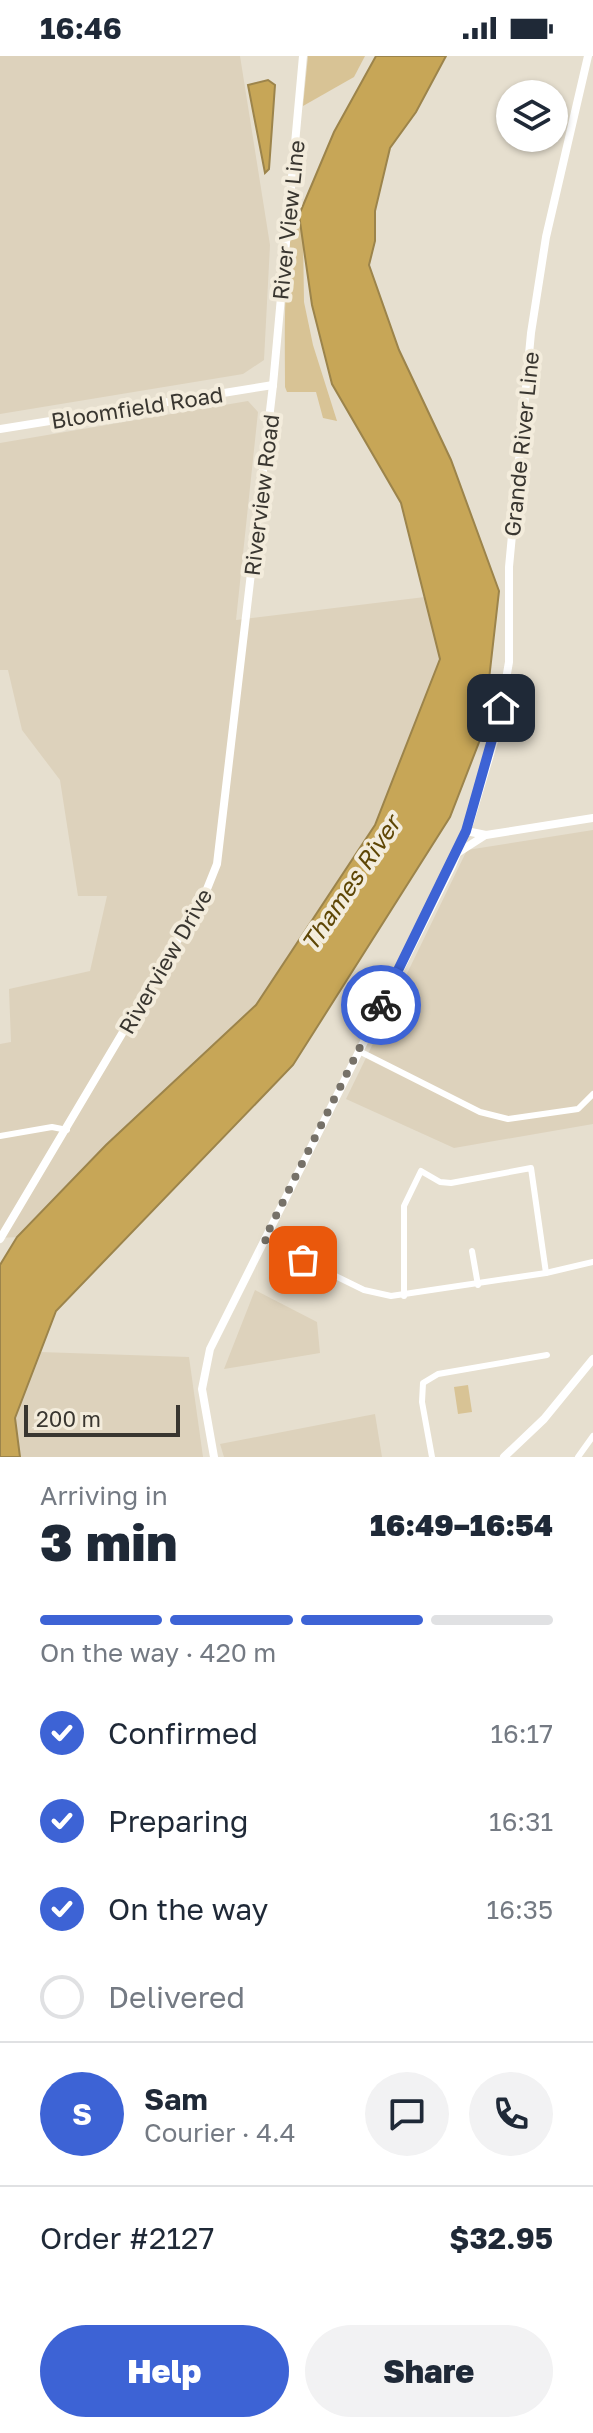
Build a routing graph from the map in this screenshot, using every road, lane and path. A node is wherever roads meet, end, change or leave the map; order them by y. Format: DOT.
graph roads {
  1 [pos="303,56"];
  2 [pos="588,56"];
  3 [pos="273,385"];
  4 [pos="0,429"];
  5 [pos="248,605"];
  6 [pos="593,818"];
  7 [pos="466,831"];
  8 [pos="486,835"];
  9 [pos="454,859"];
  10 [pos="359,1051"];
  11 [pos="593,1094"];
  12 [pos="67,1130"];
  13 [pos="0,1136"];
  14 [pos="0,1239"];
  15 [pos="264,1240"];
  16 [pos="472,1251"];
  17 [pos="593,1262"];
  18 [pos="546,1273"];
  19 [pos="478,1285"];
  20 [pos="404,1296"];
  21 [pos="547,1355"];
  22 [pos="593,1359"];
  23 [pos="593,1436"];
  24 [pos="214,1457"];
  25 [pos="432,1457"];
  26 [pos="504,1457"];
  27 [pos="578,1457"];
  1 -- 3 [label="main road, River View Line"];
  2 -- 7 [label="main road, Grande River Line"];
  3 -- 4 [label="main road, Bloomfield Road"];
  3 -- 5 [label="main road, Riverview Road"];
  5 -- 12 [label="main road, Riverview Drive"];
  6 -- 8 [label="main road"];
  7 -- 8 [label="main road"];
  7 -- 9 [label="main road, Grande River Line"];
  8 -- 9 [label="main road"];
  9 -- 10 [label="main road, Grande River Line"];
  10 -- 11 [label="street"];
  10 -- 15 [label="main road, Grande River Line"];
  12 -- 13 [label="street"];
  12 -- 14 [label="main road, Riverview Drive"];
  15 -- 20 [label="street"];
  15 -- 24 [label="main road, Grande River Line"];
  16 -- 19 [label="street"];
  17 -- 18 [label="street"];
  18 -- 19 [label="street"];
  18 -- 20 [label="street"];
  19 -- 20 [label="street"];
  21 -- 25 [label="street"];
  22 -- 26 [label="main road"];
  23 -- 27 [label="street"];
}
